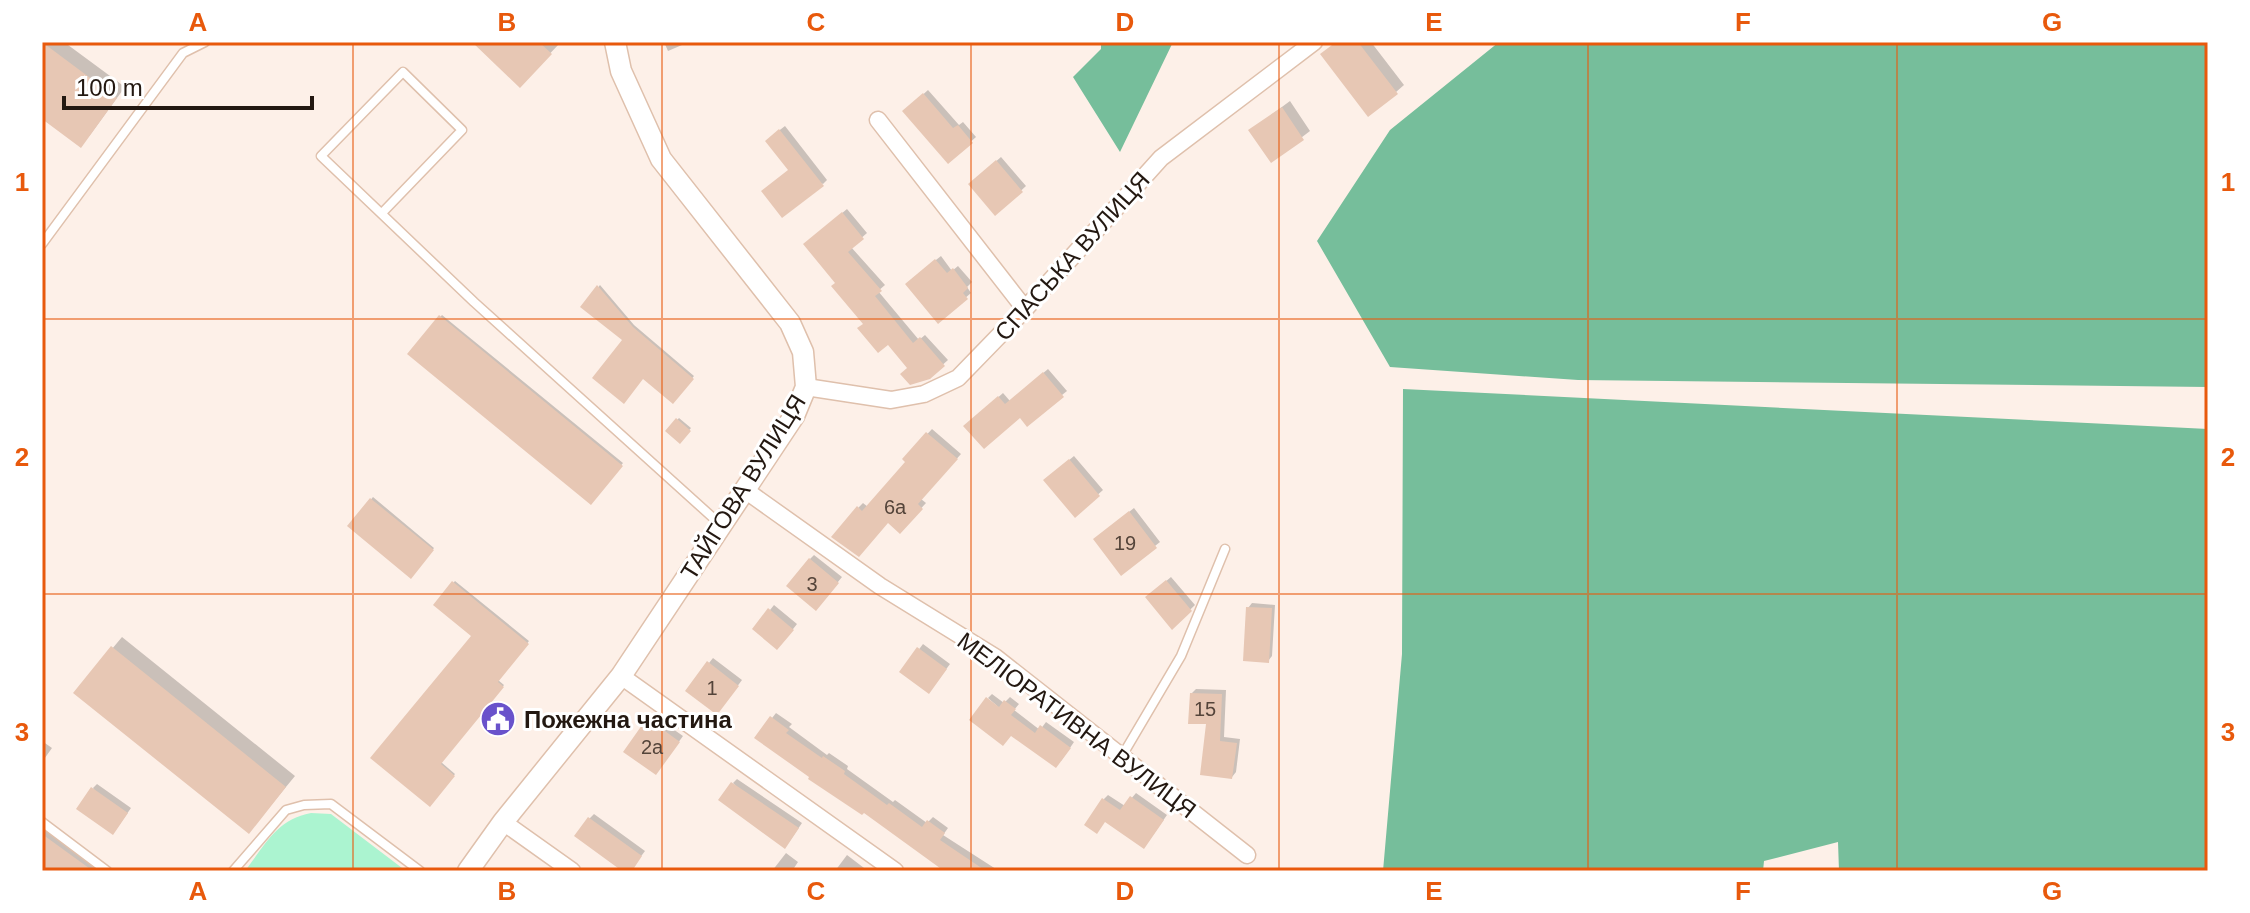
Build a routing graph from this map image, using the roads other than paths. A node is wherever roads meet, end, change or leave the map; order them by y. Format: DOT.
graph roads {
  1 [pos="205,42"];
  2 [pos="615,42"];
  3 [pos="1314,42"];
  4 [pos="878,120"];
  5 [pos="382,213"];
  6 [pos="42,244"];
  7 [pos="1025,309"];
  8 [pos="806,387"];
  9 [pos="745,490"];
  10 [pos="721,526"];
  11 [pos="1225,549"];
  12 [pos="621,676"];
  13 [pos="1121,756"];
  14 [pos="42,822"];
  15 [pos="503,822"];
  16 [pos="1247,855"];
  17 [pos="107,871"];
  18 [pos="233,871"];
  19 [pos="420,871"];
  20 [pos="468,871"];
  21 [pos="572,871"];
  22 [pos="895,871"];
  1 -- 6 [label="lane"];
  2 -- 8 [label="street, ТАЙГОВА ВУЛИЦЯ"];
  3 -- 7 [label="street, СПАСЬКА ВУЛИЦЯ"];
  4 -- 7 [label="street"];
  5 -- 5 [label="lane"];
  5 -- 10 [label="lane"];
  7 -- 8 [label="street, СПАСЬКА ВУЛИЦЯ"];
  8 -- 9 [label="street, ТАЙГОВА ВУЛИЦЯ"];
  9 -- 10 [label="street, ТАЙГОВА ВУЛИЦЯ"];
  9 -- 13 [label="street, МЕЛІОРАТИВНА ВУЛИЦЯ"];
  10 -- 12 [label="street, ТАЙГОВА ВУЛИЦЯ"];
  11 -- 13 [label="lane"];
  12 -- 15 [label="street, ТАЙГОВА ВУЛИЦЯ"];
  12 -- 22 [label="street"];
  13 -- 16 [label="street, МЕЛІОРАТИВНА ВУЛИЦЯ"];
  14 -- 17 [label="lane"];
  15 -- 20 [label="street, ТАЙГОВА ВУЛИЦЯ"];
  15 -- 21 [label="street"];
  18 -- 19 [label="lane"];
}
